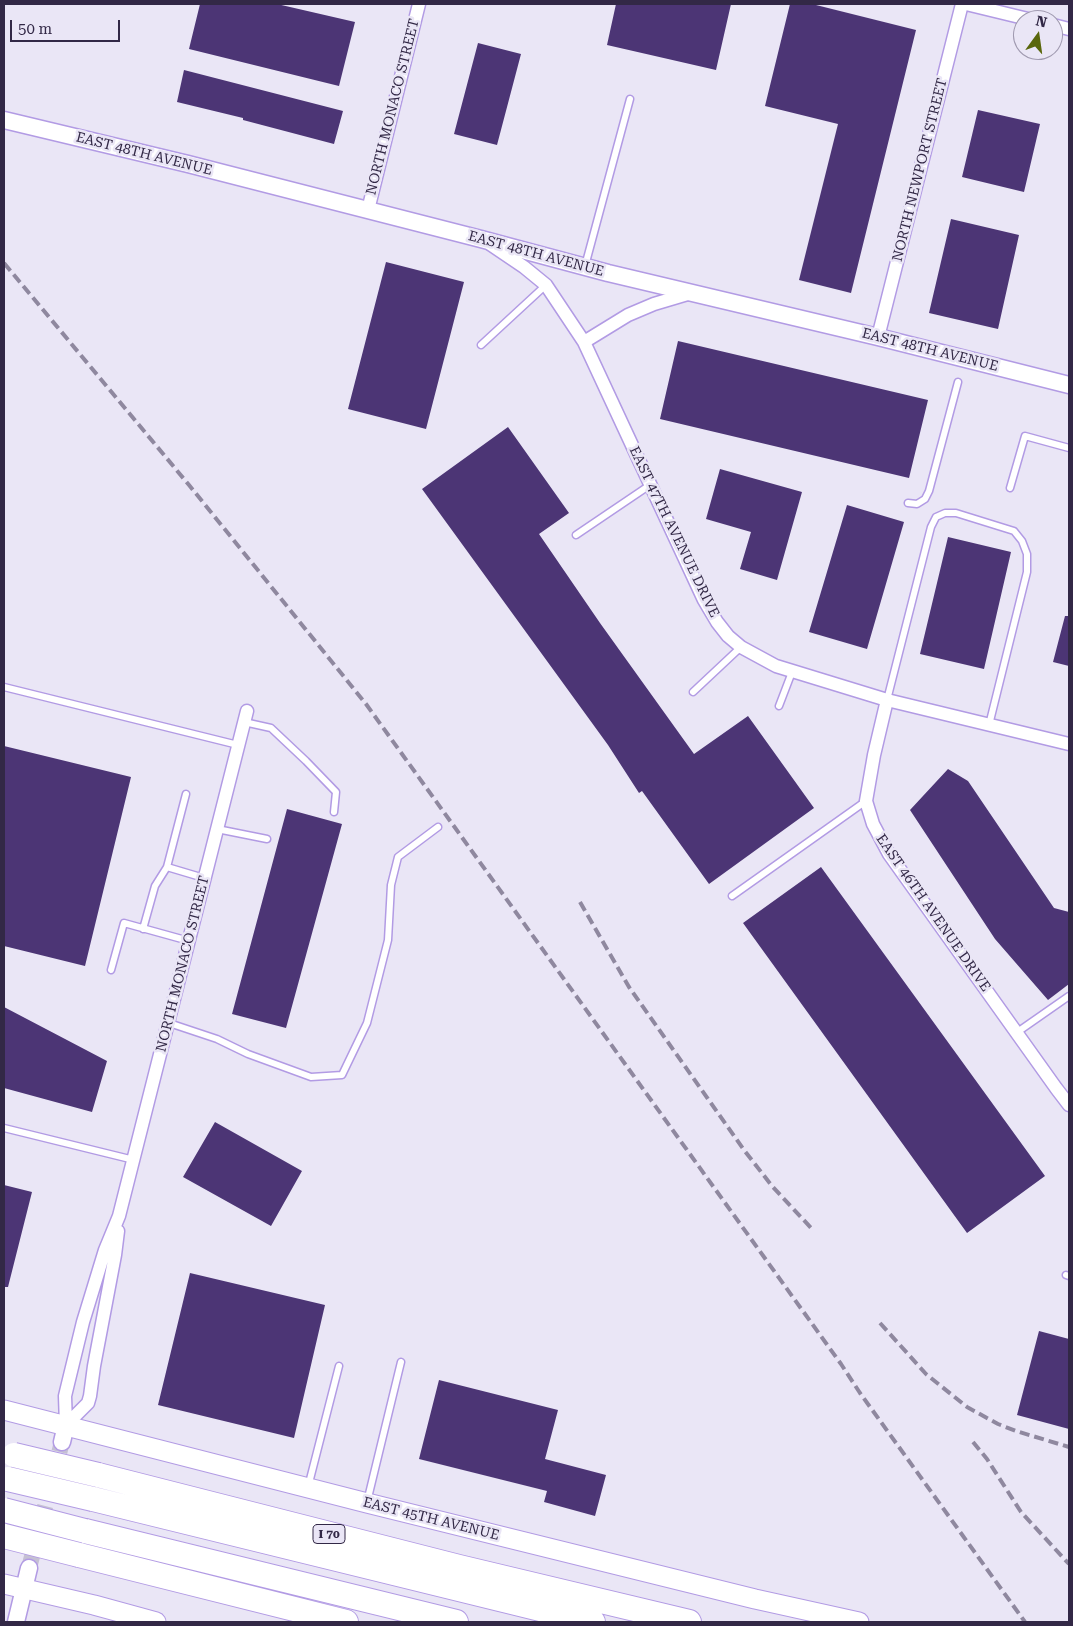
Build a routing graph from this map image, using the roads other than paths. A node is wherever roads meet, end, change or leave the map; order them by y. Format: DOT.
graph roads {
  1 [pos="419,4"];
  2 [pos="964,4"];
  3 [pos="1013,16"];
  4 [pos="630,99"];
  5 [pos="4,120"];
  6 [pos="368,210"];
  7 [pos="481,239"];
  8 [pos="585,267"];
  9 [pos="546,285"];
  10 [pos="691,293"];
  11 [pos="878,337"];
  12 [pos="584,342"];
  13 [pos="481,345"];
  14 [pos="958,382"];
  15 [pos="1069,385"];
  16 [pos="1069,448"];
  17 [pos="650,485"];
  18 [pos="1010,488"];
  19 [pos="908,503"];
  20 [pos="576,535"];
  21 [pos="741,647"];
  22 [pos="792,672"];
  23 [pos="4,687"];
  24 [pos="693,692"];
  25 [pos="887,700"];
  26 [pos="779,706"];
  27 [pos="246,716"];
  28 [pos="989,725"];
  29 [pos="1069,744"];
  30 [pos="238,745"];
  31 [pos="186,794"];
  32 [pos="866,801"];
  33 [pos="334,812"];
  34 [pos="438,827"];
  35 [pos="217,829"];
  36 [pos="267,839"];
  37 [pos="167,867"];
  38 [pos="204,878"];
  39 [pos="732,896"];
  40 [pos="143,929"];
  41 [pos="189,941"];
  42 [pos="112,970"];
  43 [pos="1069,996"];
  44 [pos="169,1023"];
  45 [pos="1016,1033"];
  46 [pos="1069,1105"];
  47 [pos="4,1128"];
  48 [pos="134,1160"];
  49 [pos="119,1216"];
  50 [pos="401,1362"];
  51 [pos="339,1366"];
  52 [pos="4,1410"];
  53 [pos="64,1433"];
  54 [pos="9,1454"];
  55 [pos="6,1478"];
  56 [pos="308,1488"];
  57 [pos="367,1503"];
  58 [pos="4,1510"];
  59 [pos="4,1536"];
  60 [pos="29,1568"];
  61 [pos="4,1584"];
  62 [pos="24,1589"];
  63 [pos="16,1622"];
  64 [pos="156,1622"];
  65 [pos="346,1622"];
  66 [pos="456,1622"];
  67 [pos="593,1622"];
  68 [pos="689,1622"];
  69 [pos="859,1622"];
  1 -- 6 [label="street, NORTH MONACO STREET"];
  2 -- 3 [label="street"];
  2 -- 11 [label="street, NORTH NEWPORT STREET"];
  4 -- 8 [label="lane"];
  5 -- 6 [label="street, EAST 48TH AVENUE"];
  6 -- 7 [label="street, EAST 48TH AVENUE"];
  7 -- 8 [label="street, EAST 48TH AVENUE"];
  7 -- 9 [label="street, EAST 47TH AVENUE DRIVE"];
  8 -- 10 [label="street, EAST 48TH AVENUE"];
  9 -- 12 [label="street, EAST 47TH AVENUE DRIVE"];
  9 -- 13 [label="lane"];
  10 -- 11 [label="street, EAST 48TH AVENUE"];
  10 -- 12 [label="street"];
  11 -- 15 [label="street, EAST 48TH AVENUE"];
  12 -- 17 [label="street, EAST 47TH AVENUE DRIVE"];
  14 -- 19 [label="lane"];
  16 -- 18 [label="lane"];
  17 -- 20 [label="lane"];
  17 -- 21 [label="street, EAST 47TH AVENUE DRIVE"];
  21 -- 22 [label="street, EAST 47TH AVENUE DRIVE"];
  21 -- 24 [label="lane"];
  22 -- 25 [label="street, EAST 47TH AVENUE DRIVE"];
  22 -- 26 [label="lane"];
  23 -- 30 [label="lane"];
  25 -- 28 [label="street, EAST 47TH AVENUE DRIVE"];
  25 -- 28 [label="lane"];
  25 -- 32 [label="street, EAST 46TH AVENUE DRIVE"];
  27 -- 30 [label="street, NORTH MONACO STREET"];
  27 -- 33 [label="lane"];
  28 -- 29 [label="street, EAST 47TH AVENUE DRIVE"];
  30 -- 35 [label="street, NORTH MONACO STREET"];
  31 -- 37 [label="lane"];
  32 -- 39 [label="lane"];
  32 -- 45 [label="street, EAST 46TH AVENUE DRIVE"];
  34 -- 44 [label="lane"];
  35 -- 36 [label="lane"];
  35 -- 38 [label="street, NORTH MONACO STREET"];
  37 -- 38 [label="lane"];
  37 -- 40 [label="lane"];
  38 -- 41 [label="street, NORTH MONACO STREET"];
  40 -- 41 [label="lane"];
  40 -- 42 [label="lane"];
  41 -- 44 [label="street, NORTH MONACO STREET"];
  43 -- 45 [label="lane"];
  44 -- 48 [label="street, NORTH MONACO STREET"];
  45 -- 46 [label="street, EAST 46TH AVENUE DRIVE"];
  47 -- 48 [label="lane"];
  48 -- 49 [label="street, NORTH MONACO STREET"];
  49 -- 53 [label="street, NORTH MONACO STREET"];
  49 -- 53 [label="street, NORTH MONACO STREET"];
  50 -- 57 [label="lane"];
  51 -- 56 [label="lane"];
  52 -- 53 [label="main road, EAST 45TH AVENUE"];
  53 -- 56 [label="main road, EAST 45TH AVENUE"];
  54 -- 68 [label="highway, I 70, bridge"];
  55 -- 67 [label="highway, bridge"];
  56 -- 57 [label="main road, EAST 45TH AVENUE"];
  57 -- 69 [label="main road, EAST 45TH AVENUE"];
  58 -- 66 [label="highway, bridge"];
  59 -- 65 [label="highway, bridge"];
  60 -- 62 [label="street"];
  61 -- 62 [label="main road"];
  62 -- 63 [label="street"];
  62 -- 64 [label="main road"];
}
